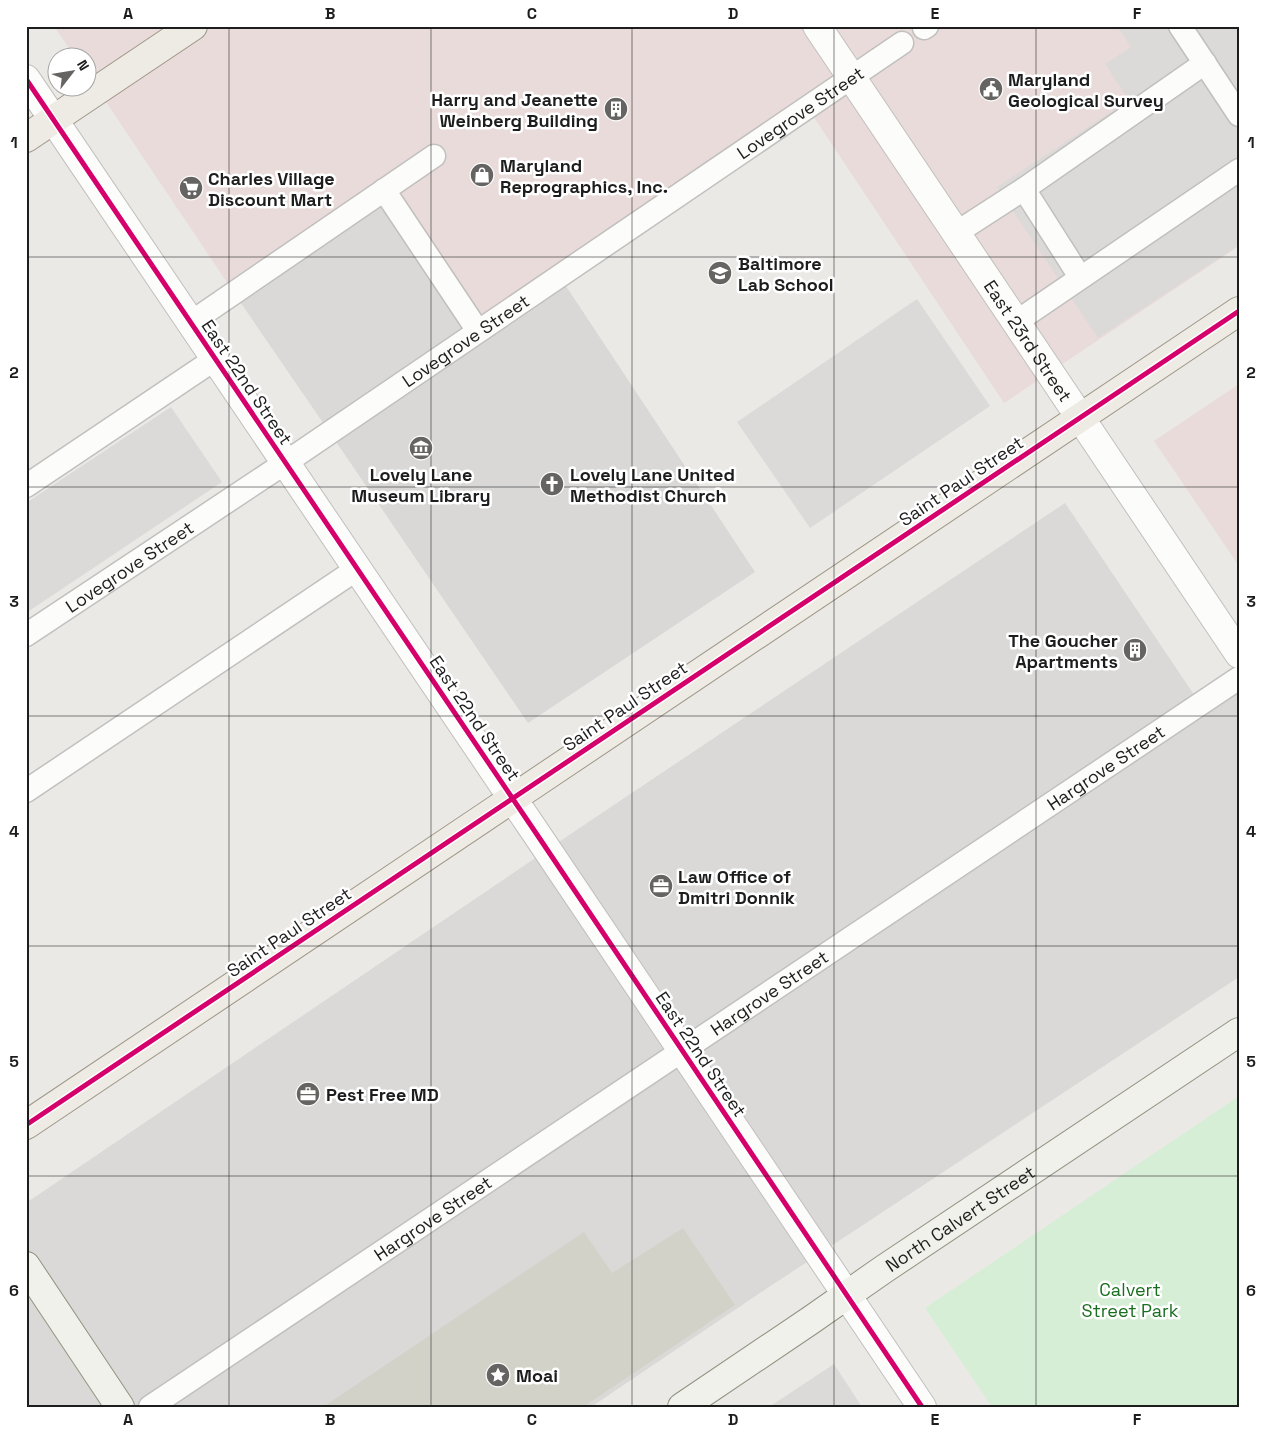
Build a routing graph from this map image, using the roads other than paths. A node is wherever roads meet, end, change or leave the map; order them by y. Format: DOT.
graph roads {
  1 [pos="193,26"];
  2 [pos="817,26"];
  3 [pos="1180,26"];
  4 [pos="902,43"];
  5 [pos="1205,64"];
  6 [pos="851,76"];
  7 [pos="26,79"];
  8 [pos="1239,115"];
  9 [pos="53,120"];
  10 [pos="26,138"];
  11 [pos="434,156"];
  12 [pos="1239,170"];
  13 [pos="1024,189"];
  14 [pos="384,190"];
  15 [pos="956,233"];
  16 [pos="1080,277"];
  17 [pos="1239,311"];
  18 [pos="1016,322"];
  19 [pos="190,323"];
  20 [pos="478,331"];
  21 [pos="215,359"];
  22 [pos="1080,417"];
  23 [pos="285,463"];
  24 [pos="26,486"];
  25 [pos="357,568"];
  26 [pos="26,635"];
  27 [pos="1239,654"];
  28 [pos="1239,678"];
  29 [pos="26,791"];
  30 [pos="513,798"];
  31 [pos="1239,1032"];
  32 [pos="682,1051"];
  33 [pos="26,1125"];
  34 [pos="26,1266"];
  35 [pos="847,1296"];
  36 [pos="120,1407"];
  37 [pos="150,1407"];
  38 [pos="682,1407"];
  39 [pos="922,1407"];
  1 -- 9 [label="main road"];
  2 -- 6 [label="street, East 23rd Street"];
  3 -- 5 [label="lane"];
  4 -- 6 [label="lane, Lovegrove Street"];
  5 -- 8 [label="lane"];
  5 -- 13 [label="lane"];
  6 -- 15 [label="street, East 23rd Street"];
  6 -- 20 [label="lane, Lovegrove Street"];
  7 -- 9 [label="street, East 22nd Street"];
  9 -- 10 [label="main road"];
  9 -- 19 [label="street, East 22nd Street"];
  11 -- 14 [label="lane"];
  12 -- 16 [label="lane"];
  13 -- 15 [label="lane"];
  13 -- 16 [label="lane"];
  14 -- 19 [label="lane"];
  14 -- 20 [label="lane"];
  15 -- 18 [label="street, East 23rd Street"];
  16 -- 18 [label="lane"];
  17 -- 22 [label="main road, Saint Paul Street"];
  18 -- 22 [label="street, East 23rd Street"];
  19 -- 21 [label="street, East 22nd Street"];
  20 -- 23 [label="lane, Lovegrove Street"];
  21 -- 23 [label="street, East 22nd Street"];
  21 -- 24 [label="lane"];
  22 -- 27 [label="street, East 23rd Street"];
  22 -- 30 [label="main road, Saint Paul Street"];
  23 -- 25 [label="street, East 22nd Street"];
  23 -- 26 [label="lane, Lovegrove Street"];
  25 -- 29 [label="lane"];
  25 -- 30 [label="street, East 22nd Street"];
  28 -- 32 [label="lane, Hargrove Street"];
  30 -- 32 [label="street, East 22nd Street"];
  30 -- 33 [label="main road, Saint Paul Street"];
  31 -- 35 [label="main road, North Calvert Street"];
  32 -- 35 [label="street, East 22nd Street"];
  32 -- 37 [label="lane, Hargrove Street"];
  34 -- 36 [label="main road"];
  35 -- 38 [label="main road, North Calvert Street"];
  35 -- 39 [label="street, East 22nd Street"];
}
